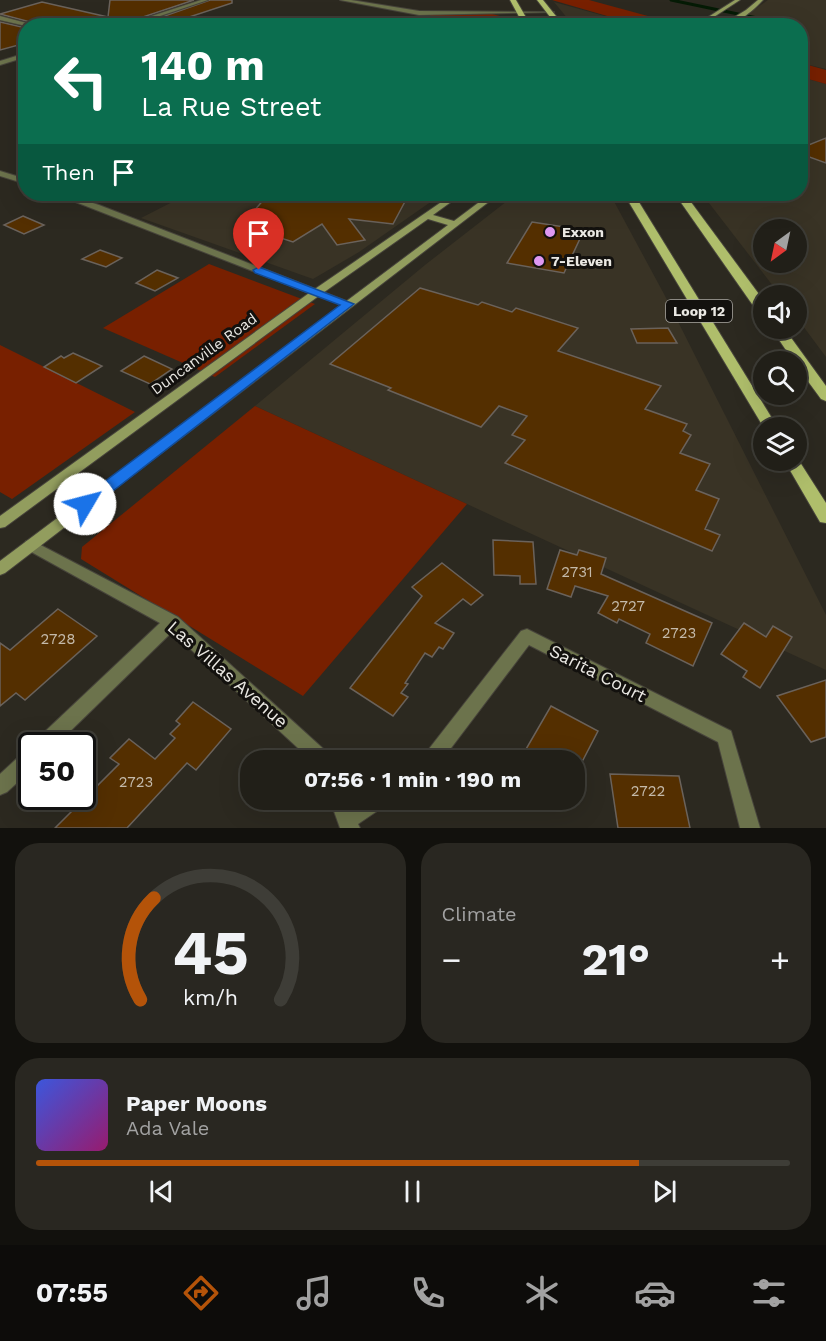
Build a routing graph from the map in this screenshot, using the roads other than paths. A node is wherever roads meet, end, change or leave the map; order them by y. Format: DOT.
graph roads {
  1 [pos="206,0"];
  2 [pos="342,0"];
  3 [pos="513,0"];
  4 [pos="540,0"];
  5 [pos="761,0"];
  6 [pos="736,2"];
  7 [pos="520,12"];
  8 [pos="551,12"];
  9 [pos="0,18"];
  10 [pos="149,18"];
  11 [pos="523,18"];
  12 [pos="555,18"];
  13 [pos="710,18"];
  14 [pos="735,18"];
  15 [pos="18,22"];
  16 [pos="18,57"];
  17 [pos="0,63"];
  18 [pos="0,173"];
  19 [pos="18,179"];
  20 [pos="79,201"];
  21 [pos="448,201"];
  22 [pos="485,201"];
  23 [pos="633,201"];
  24 [pos="685,201"];
  25 [pos="426,216"];
  26 [pos="454,224"];
  27 [pos="316,293"];
  28 [pos="753,296"];
  29 [pos="349,304"];
  30 [pos="785,339"];
  31 [pos="826,396"];
  32 [pos="764,417"];
  33 [pos="799,471"];
  34 [pos="826,517"];
  35 [pos="0,523"];
  36 [pos="31,545"];
  37 [pos="0,569"];
  38 [pos="172,622"];
  39 [pos="57,732"];
  40 [pos="312,750"];
  41 [pos="439,750"];
  42 [pos="18,769"];
  43 [pos="0,786"];
  44 [pos="364,810"];
  45 [pos="348,824"];
  46 [pos="750,828"];
  1 -- 10 [label="street"];
  2 -- 7 [label="street"];
  3 -- 7 [label="main road"];
  4 -- 8 [label="main road"];
  5 -- 14 [label="main road"];
  6 -- 13 [label="main road"];
  7 -- 8 [label="street"];
  7 -- 11 [label="main road"];
  8 -- 12 [label="main road"];
  9 -- 15 [label="street"];
  16 -- 17 [label="street"];
  18 -- 19 [label="street"];
  20 -- 27 [label="street"];
  21 -- 25 [label="main road, Duncanville Road"];
  22 -- 26 [label="main road"];
  23 -- 32 [label="main road, Loop 12"];
  24 -- 28 [label="main road, Loop 12"];
  25 -- 26 [label="main road"];
  25 -- 27 [label="main road, Duncanville Road"];
  26 -- 29 [label="main road"];
  27 -- 29 [label="street"];
  27 -- 35 [label="main road, Duncanville Road"];
  29 -- 36 [label="main road"];
  30 -- 31 [label="main road"];
  33 -- 34 [label="main road"];
  36 -- 37 [label="main road"];
  36 -- 38 [label="street, Las Villas Avenue"];
  38 -- 39 [label="street"];
  38 -- 40 [label="street, Las Villas Avenue"];
  41 -- 46 [label="street, Sarita Court"];
  42 -- 43 [label="street"];
  44 -- 45 [label="street"];
}
